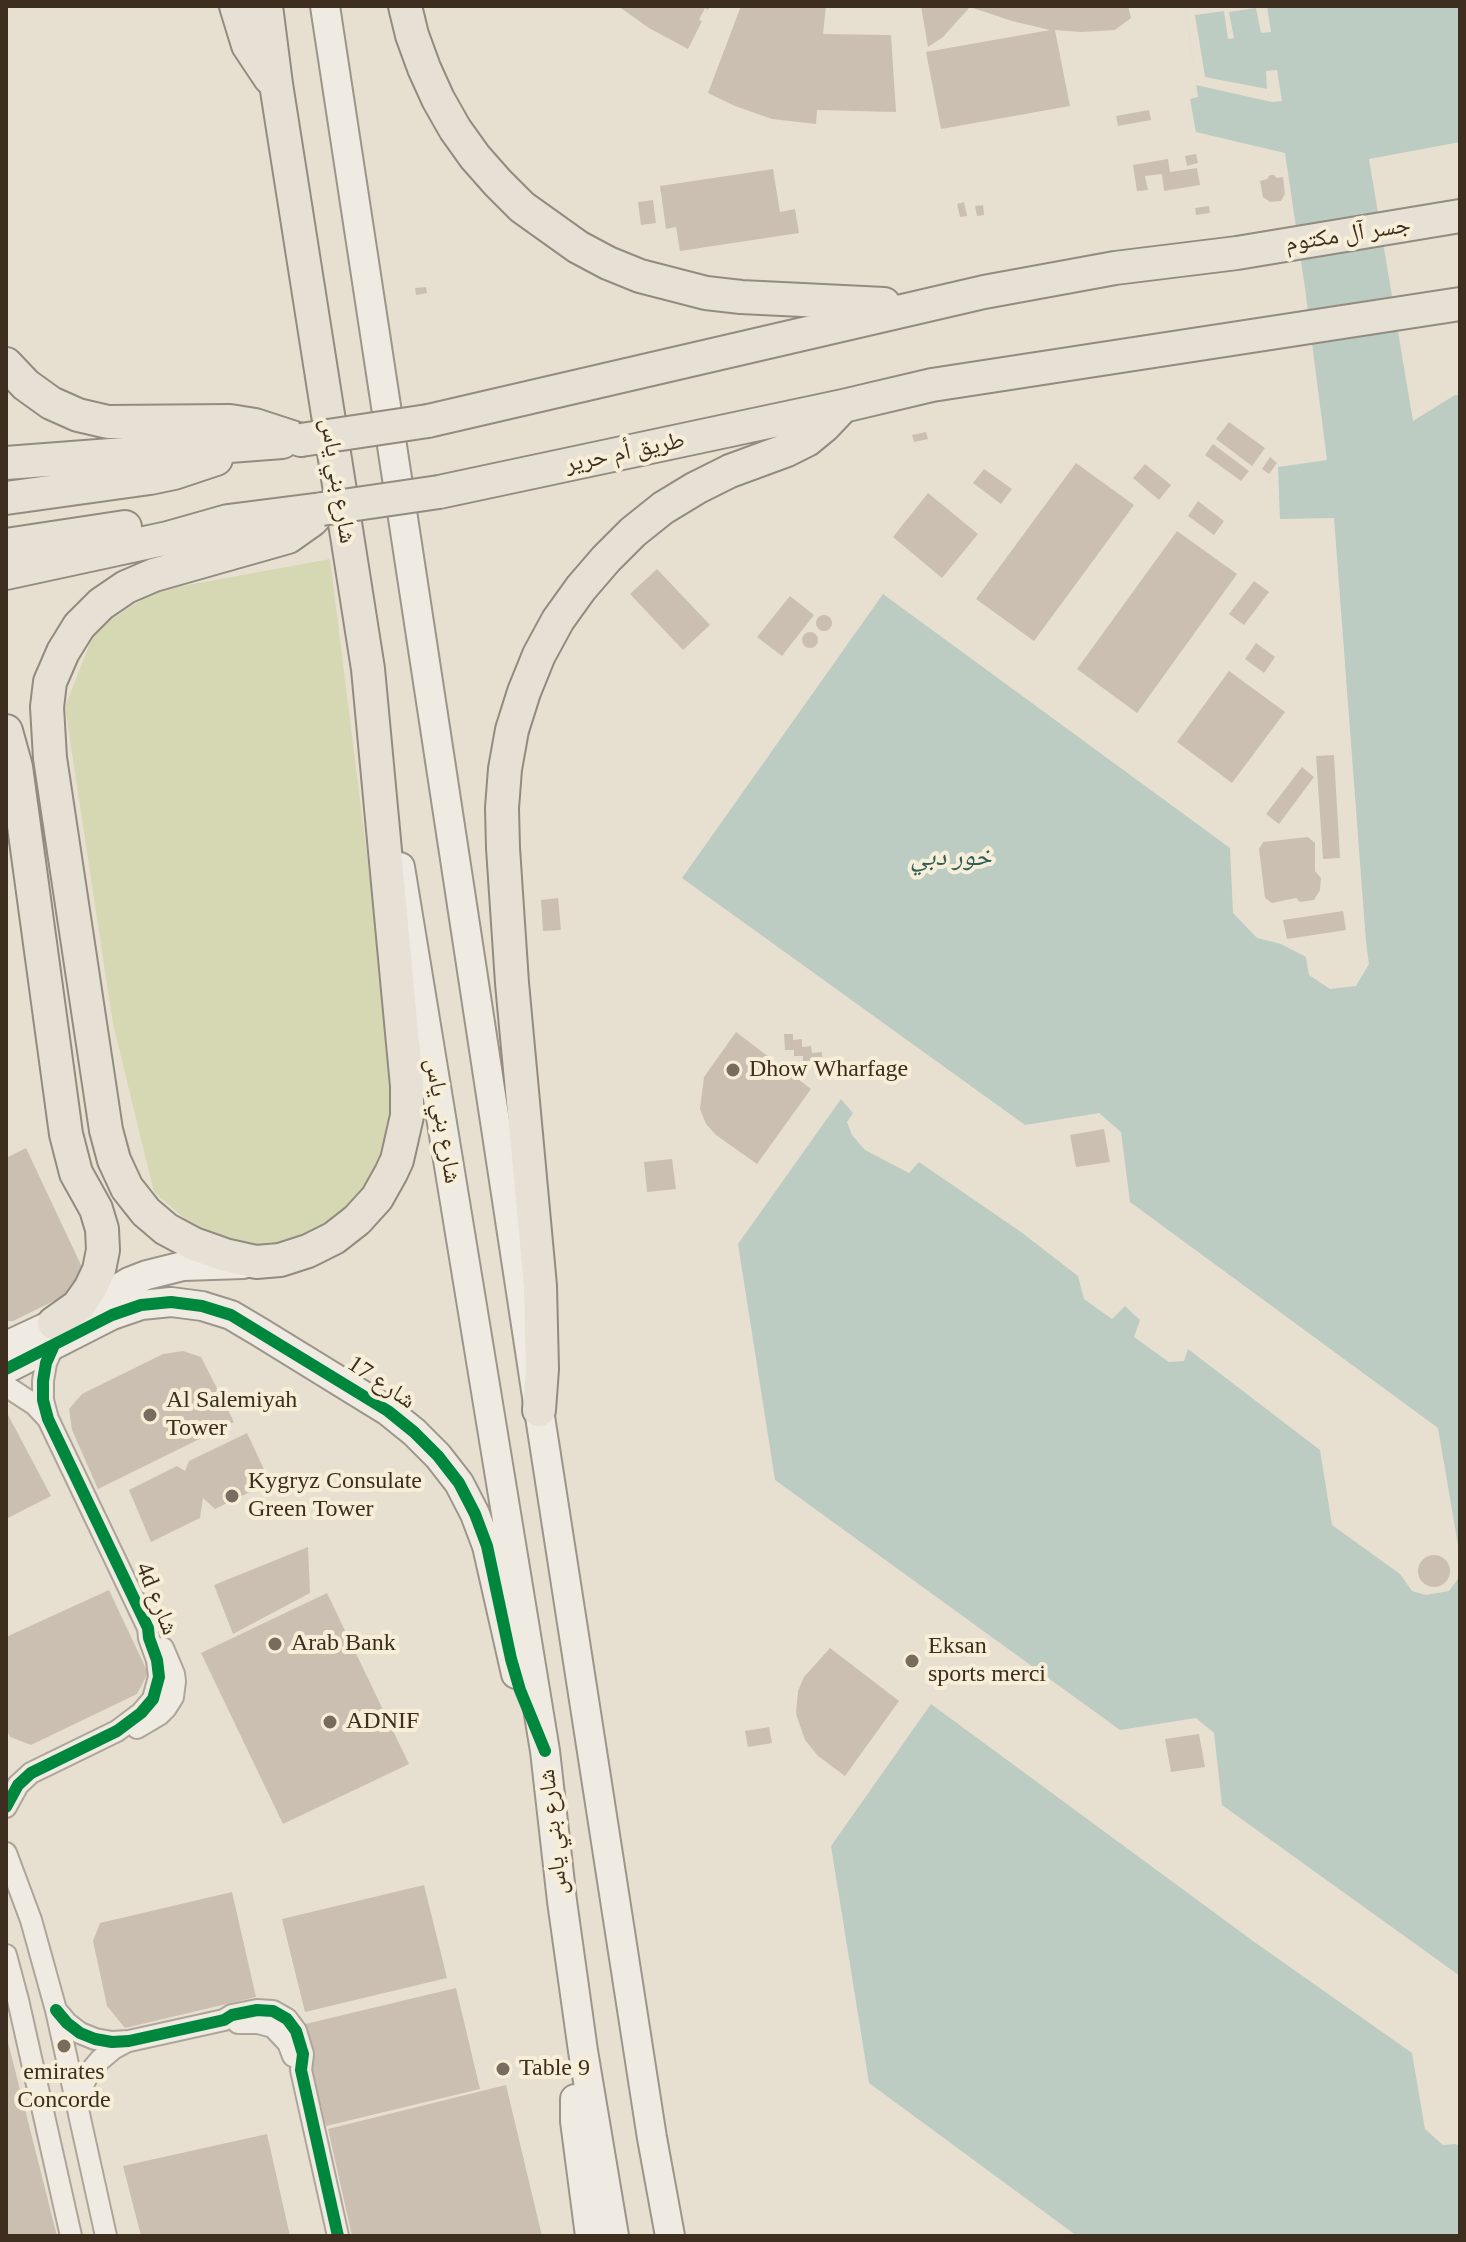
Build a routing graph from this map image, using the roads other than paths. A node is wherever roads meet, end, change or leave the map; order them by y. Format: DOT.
graph roads {
  1 [pos="236,6"];
  2 [pos="266,6"];
  3 [pos="325,6"];
  4 [pos="405,6"];
  5 [pos="276,84"];
  6 [pos="1460,216"];
  7 [pos="1460,304"];
  8 [pos="919,306"];
  9 [pos="6,364"];
  10 [pos="843,406"];
  11 [pos="301,440"];
  12 [pos="243,445"];
  13 [pos="6,463"];
  14 [pos="6,498"];
  15 [pos="322,509"];
  16 [pos="228,521"];
  17 [pos="6,545"];
  18 [pos="6,573"];
  19 [pos="368,669"];
  20 [pos="6,731"];
  21 [pos="256,1262"];
  22 [pos="54,1334"];
  23 [pos="11,1341"];
  24 [pos="6,1369"];
  25 [pos="6,1386"];
  26 [pos="539,1410"];
  27 [pos="48,1419"];
  28 [pos="545,1751"];
  29 [pos="6,1773"];
  30 [pos="31,1773"];
  31 [pos="6,1807"];
  32 [pos="6,1853"];
  33 [pos="6,1955"];
  34 [pos="12,1992"];
  35 [pos="56,2010"];
  36 [pos="129,2041"];
  37 [pos="583,2051"];
  38 [pos="77,2106"];
  39 [pos="65,2210"];
  40 [pos="71,2236"];
  41 [pos="96,2236"];
  42 [pos="106,2236"];
  43 [pos="338,2236"];
  44 [pos="590,2236"];
  45 [pos="614,2236"];
  46 [pos="670,2236"];
  1 -- 5 [label="main road"];
  2 -- 5 [label="main road, شارع بني ياس"];
  3 -- 26 [label="main road, شارع بني ياس"];
  4 -- 8 [label="main road"];
  5 -- 19 [label="main road, شارع بني ياس"];
  6 -- 8 [label="main road, جسر آل مكتوم"];
  7 -- 10 [label="main road, طريق أم حرير"];
  8 -- 11 [label="main road, bridge"];
  9 -- 11 [label="main road"];
  10 -- 15 [label="main road, طريق أم حرير, bridge"];
  10 -- 26 [label="main road"];
  11 -- 12 [label="main road"];
  12 -- 13 [label="main road"];
  12 -- 14 [label="main road"];
  15 -- 16 [label="main road, طريق أم حرير"];
  15 -- 21 [label="main road"];
  16 -- 17 [label="main road"];
  16 -- 18 [label="main road, طريق أم حرير"];
  19 -- 21 [label="main road"];
  19 -- 28 [label="main road, شارع بني ياس"];
  20 -- 22 [label="main road"];
  21 -- 22 [label="main road, شارع 17"];
  22 -- 23 [label="main road, شارع 17"];
  22 -- 24 [label="main road, شارع 17"];
  22 -- 27 [label="street, 4d شارع"];
  22 -- 28 [label="main road, شارع 17"];
  25 -- 27 [label="street, 4d شارع"];
  26 -- 46 [label="main road, شارع بني ياس"];
  27 -- 30 [label="street, 4d شارع"];
  28 -- 37 [label="main road, شارع بني ياس"];
  29 -- 30 [label="street, 4d شارع"];
  30 -- 31 [label="street, 4d شارع"];
  32 -- 35 [label="street"];
  33 -- 34 [label="street"];
  34 -- 39 [label="street"];
  35 -- 36 [label="street"];
  35 -- 38 [label="street"];
  36 -- 38 [label="street"];
  36 -- 43 [label="street"];
  37 -- 44 [label="main road"];
  37 -- 45 [label="main road, شارع بني ياس"];
  38 -- 42 [label="street"];
  39 -- 40 [label="street"];
  39 -- 41 [label="street"];
}
